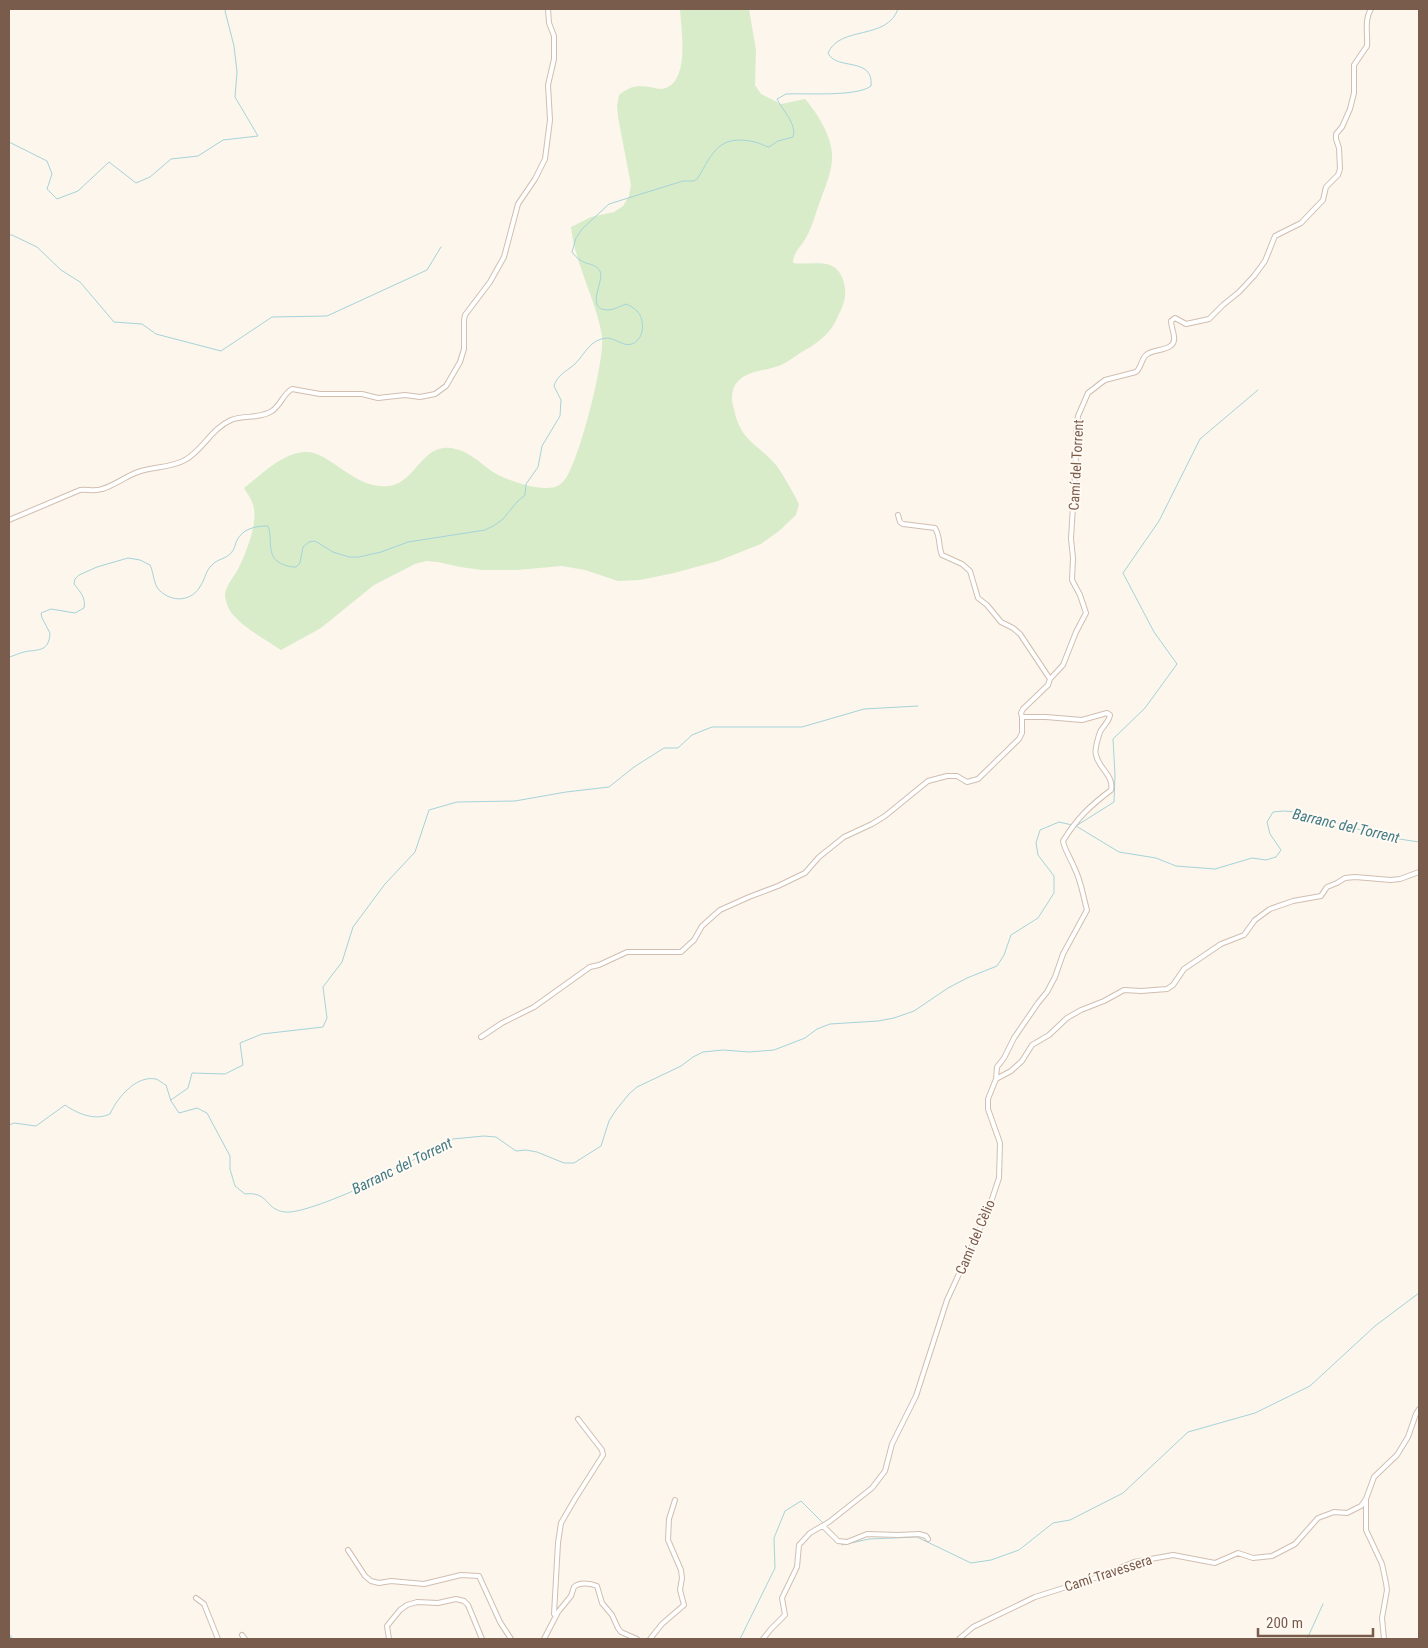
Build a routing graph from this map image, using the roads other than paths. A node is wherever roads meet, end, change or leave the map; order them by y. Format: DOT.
graph roads {
  1 [pos="548,9"];
  2 [pos="1371,9"];
  3 [pos="898,515"];
  4 [pos="9,520"];
  5 [pos="1050,678"];
  6 [pos="1022,717"];
  7 [pos="1419,872"];
  8 [pos="481,1037"];
  9 [pos="996,1080"];
  10 [pos="1419,1409"];
  11 [pos="578,1419"];
  12 [pos="1366,1499"];
  13 [pos="675,1500"];
  14 [pos="823,1526"];
  15 [pos="928,1539"];
  16 [pos="348,1550"];
  17 [pos="196,1598"];
  18 [pos="556,1616"];
  19 [pos="218,1639"];
  20 [pos="389,1639"];
  21 [pos="482,1639"];
  22 [pos="511,1639"];
  23 [pos="544,1639"];
  24 [pos="637,1639"];
  25 [pos="650,1639"];
  26 [pos="763,1639"];
  27 [pos="959,1639"];
  28 [pos="1384,1639"];
  1 -- 4 [label="street"];
  2 -- 5 [label="street, Camí del Torrent"];
  3 -- 5 [label="street"];
  5 -- 6 [label="street"];
  6 -- 8 [label="street"];
  6 -- 9 [label="street, Camí del Cèlio"];
  7 -- 9 [label="street"];
  9 -- 14 [label="street, Camí del Cèlio"];
  10 -- 12 [label="street"];
  11 -- 18 [label="street"];
  12 -- 27 [label="street, Camí Travessera"];
  12 -- 28 [label="street"];
  13 -- 25 [label="street"];
  14 -- 15 [label="street"];
  14 -- 26 [label="street, Camí del Cèlio"];
  16 -- 22 [label="street"];
  17 -- 19 [label="street"];
  18 -- 23 [label="street"];
  18 -- 24 [label="street"];
  20 -- 21 [label="street"];
}
